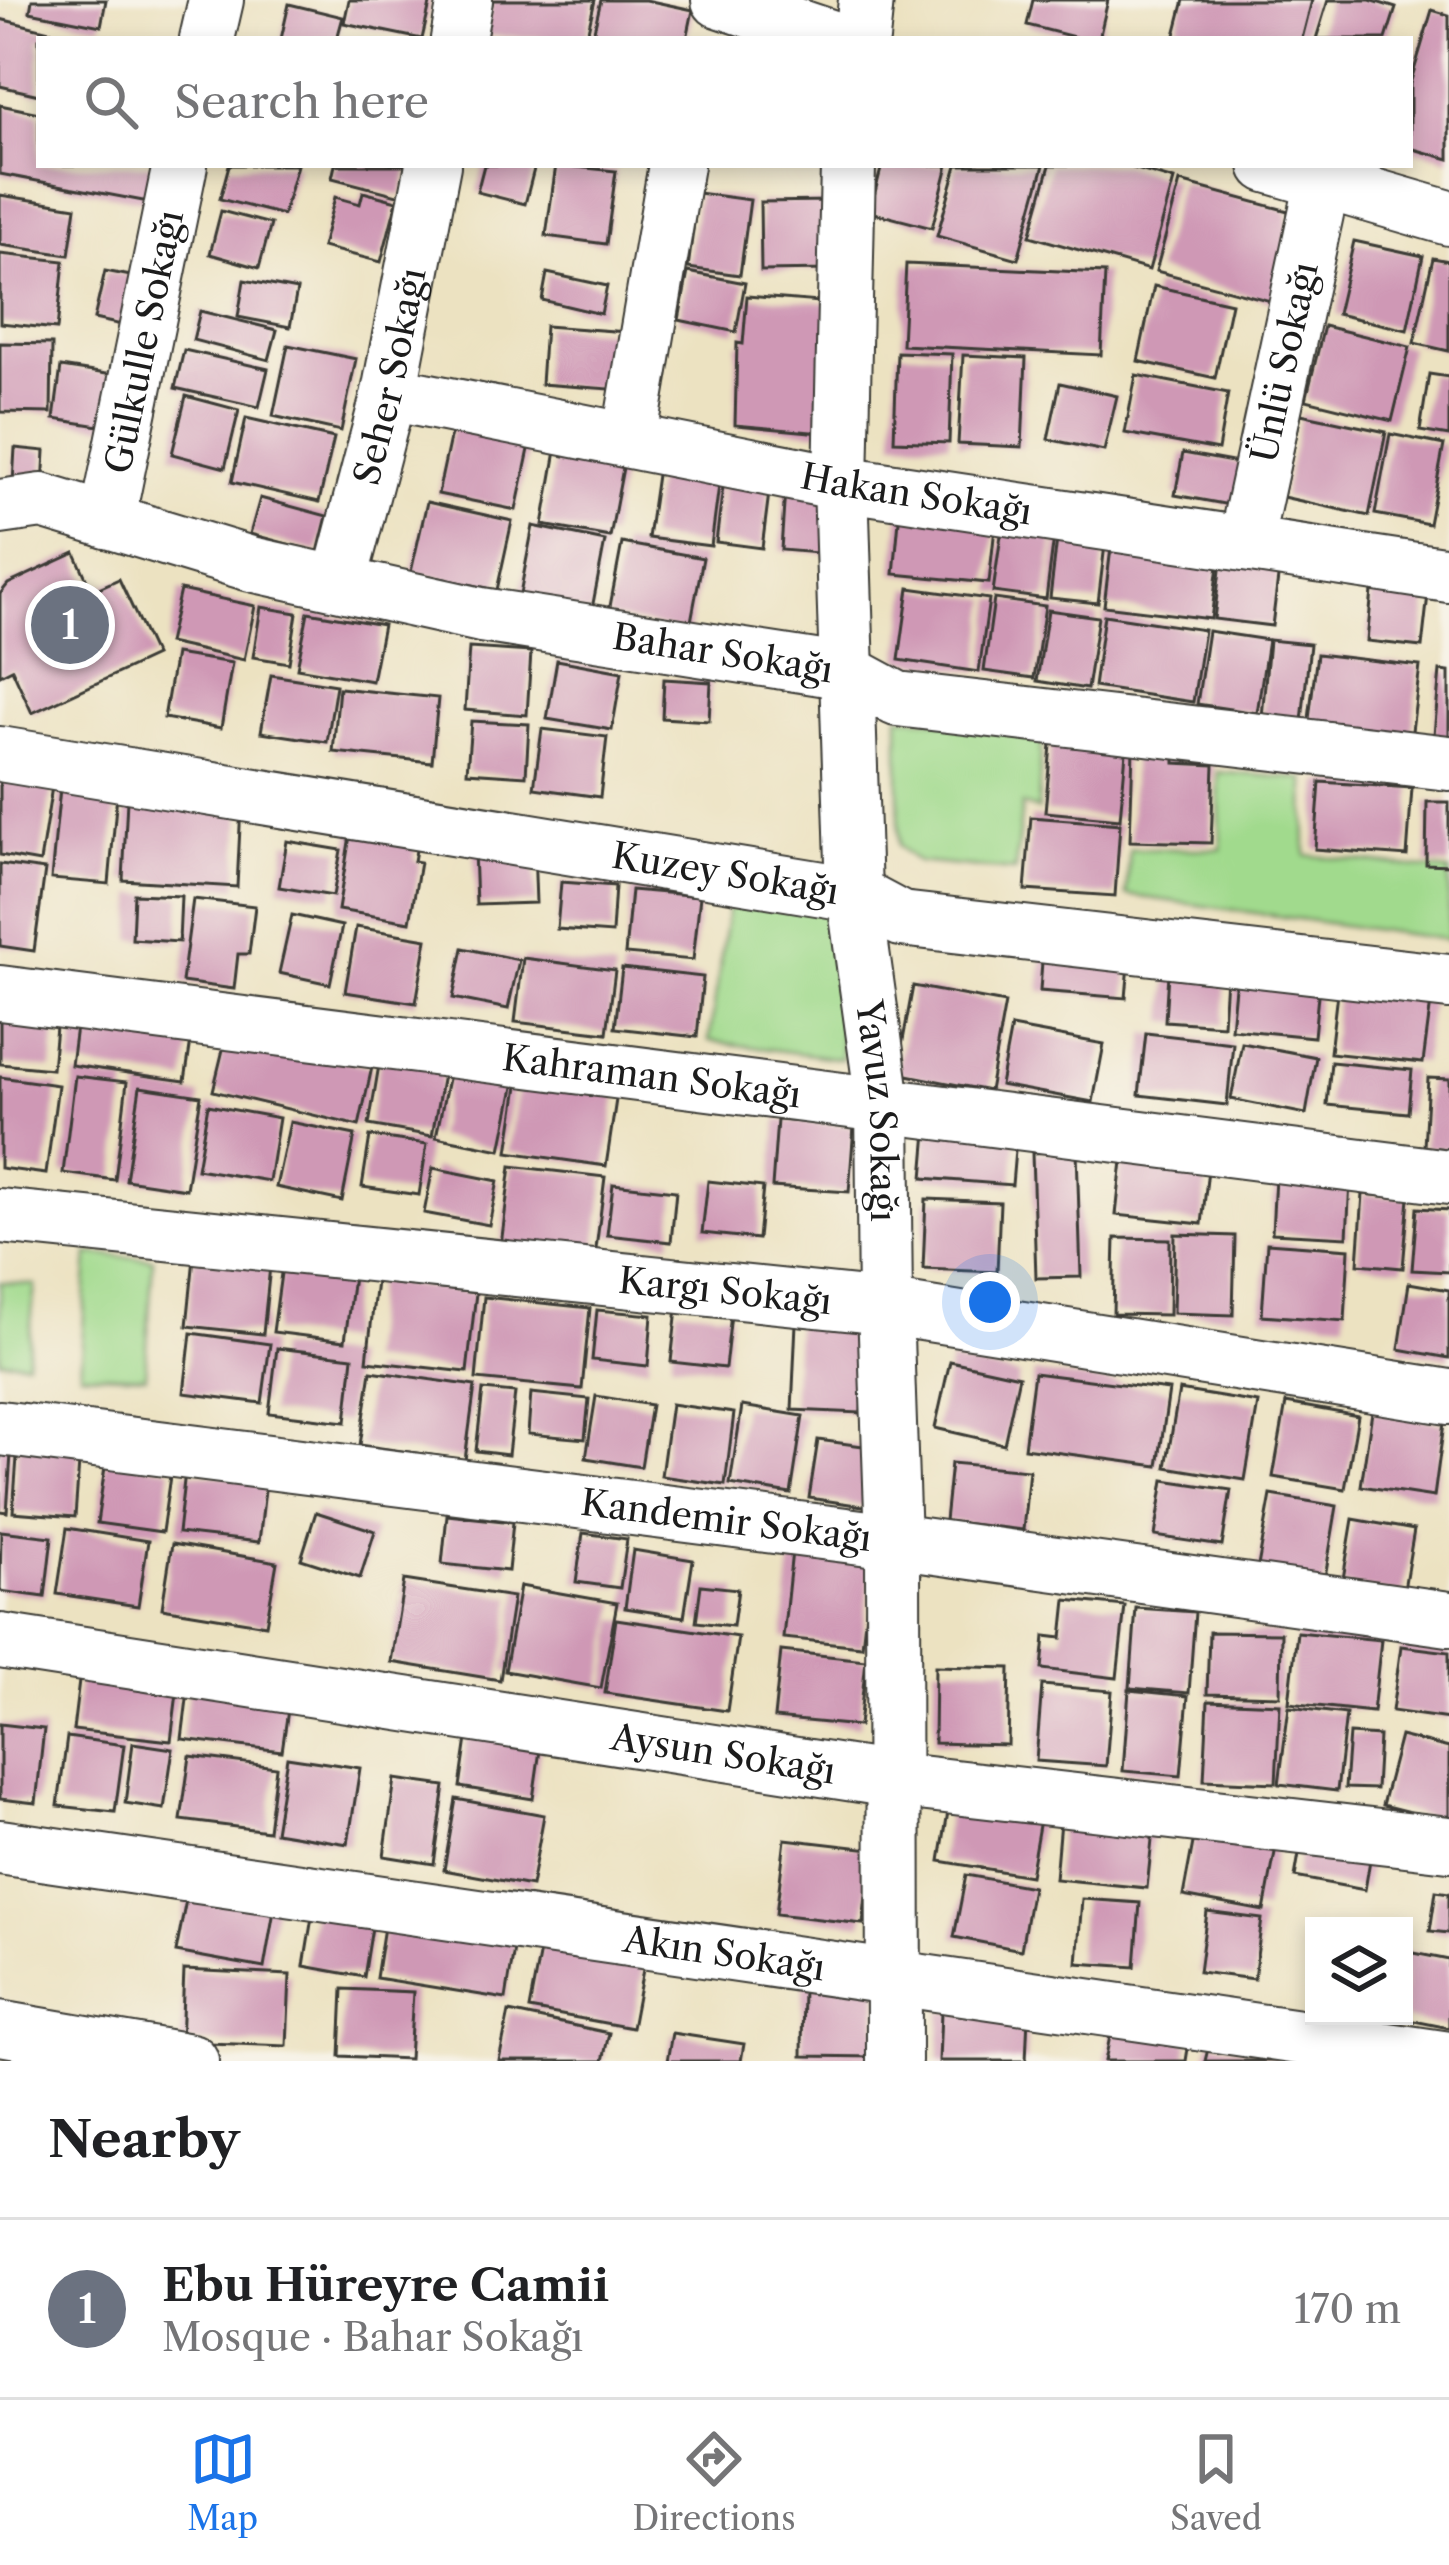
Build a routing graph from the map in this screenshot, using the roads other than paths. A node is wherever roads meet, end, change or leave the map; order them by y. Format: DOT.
graph roads {
  1 [pos="216,0"];
  2 [pos="465,0"];
  3 [pos="704,0"];
  4 [pos="719,0"];
  5 [pos="866,0"];
  6 [pos="208,36"];
  7 [pos="459,36"];
  8 [pos="698,36"];
  9 [pos="827,36"];
  10 [pos="862,36"];
  11 [pos="179,168"];
  12 [pos="432,168"];
  13 [pos="675,168"];
  14 [pos="848,168"];
  15 [pos="1278,168"];
  16 [pos="1323,181"];
  17 [pos="1449,218"];
  18 [pos="389,393"];
  19 [pos="629,440"];
  20 [pos="841,483"];
  21 [pos="0,507"];
  22 [pos="107,520"];
  23 [pos="1245,544"];
  24 [pos="1449,575"];
  25 [pos="339,583"];
  26 [pos="847,672"];
  27 [pos="0,754"];
  28 [pos="1449,763"];
  29 [pos="854,894"];
  30 [pos="1449,982"];
  31 [pos="0,993"];
  32 [pos="883,1102"];
  33 [pos="1449,1177"];
  34 [pos="0,1216"];
  35 [pos="885,1307"];
  36 [pos="1449,1397"];
  37 [pos="0,1428"];
  38 [pos="893,1541"];
  39 [pos="1449,1619"];
  40 [pos="0,1642"];
  41 [pos="893,1780"];
  42 [pos="1449,1844"];
  43 [pos="0,1847"];
  44 [pos="893,1977"];
  45 [pos="0,2027"];
  46 [pos="1449,2059"];
  47 [pos="191,2061"];
  48 [pos="894,2061"];
  1 -- 6 [label="street"];
  2 -- 7 [label="street"];
  3 -- 8 [label="street"];
  4 -- 9 [label="street"];
  5 -- 10 [label="street"];
  11 -- 22 [label="street, Gülkulle Sokağı"];
  12 -- 18 [label="street, Seher Sokağı"];
  13 -- 19 [label="street"];
  14 -- 20 [label="street, Yavuz Sokağı"];
  15 -- 16 [label="street"];
  16 -- 17 [label="street"];
  16 -- 23 [label="street, Ünlü Sokağı"];
  18 -- 19 [label="street, Hakan Sokağı"];
  18 -- 25 [label="street, Seher Sokağı"];
  19 -- 20 [label="street, Hakan Sokağı"];
  20 -- 23 [label="street, Hakan Sokağı"];
  20 -- 26 [label="street, Yavuz Sokağı"];
  21 -- 22 [label="street, Bahar Sokağı"];
  22 -- 25 [label="street, Bahar Sokağı"];
  23 -- 24 [label="street, Hakan Sokağı"];
  25 -- 26 [label="street, Bahar Sokağı"];
  26 -- 28 [label="street, Bahar Sokağı"];
  26 -- 29 [label="street, Yavuz Sokağı"];
  27 -- 29 [label="street, Kuzey Sokağı"];
  29 -- 30 [label="street, Kuzey Sokağı"];
  29 -- 32 [label="street, Yavuz Sokağı"];
  31 -- 32 [label="street, Kahraman Sokağı"];
  32 -- 33 [label="street, Kahraman Sokağı"];
  32 -- 35 [label="street, Yavuz Sokağı"];
  34 -- 35 [label="street, Kargı Sokağı"];
  35 -- 36 [label="street, Kargı Sokağı"];
  35 -- 38 [label="street, Yavuz Sokağı"];
  37 -- 38 [label="street, Kandemir Sokağı"];
  38 -- 39 [label="street, Kandemir Sokağı"];
  38 -- 41 [label="street, Yavuz Sokağı"];
  40 -- 41 [label="street, Aysun Sokağı"];
  41 -- 42 [label="street, Aysun Sokağı"];
  41 -- 44 [label="street, Yavuz Sokağı"];
  43 -- 44 [label="street, Akın Sokağı"];
  44 -- 46 [label="street, Akın Sokağı"];
  44 -- 48 [label="street, Yavuz Sokağı"];
  45 -- 47 [label="street"];
}
